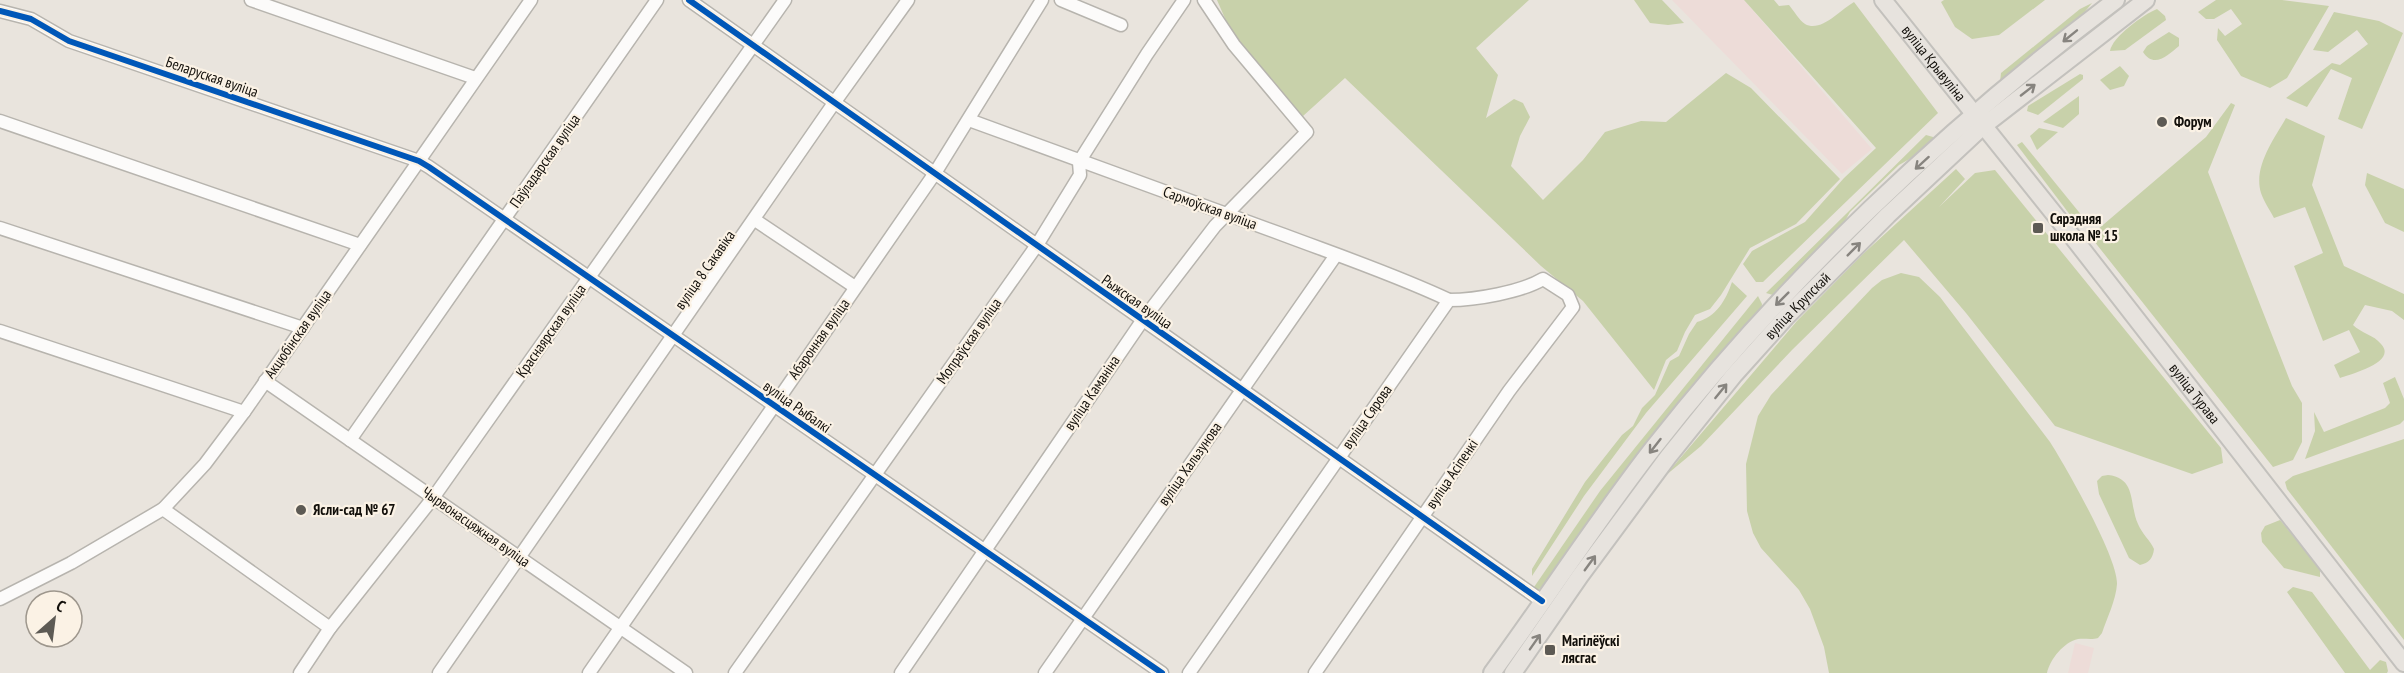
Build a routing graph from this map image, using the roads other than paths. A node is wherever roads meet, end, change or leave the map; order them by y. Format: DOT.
graph roads {
  1 [pos="251,0"];
  2 [pos="531,0"];
  3 [pos="657,0"];
  4 [pos="689,0"];
  5 [pos="785,0"];
  6 [pos="908,0"];
  7 [pos="1042,0"];
  8 [pos="1061,0"];
  9 [pos="1184,0"];
  10 [pos="1204,0"];
  11 [pos="1882,0"];
  12 [pos="2116,0"];
  13 [pos="2146,0"];
  14 [pos="0,12"];
  15 [pos="1122,25"];
  16 [pos="753,46"];
  17 [pos="475,78"];
  18 [pos="834,103"];
  19 [pos="969,120"];
  20 [pos="0,121"];
  21 [pos="1978,121"];
  22 [pos="419,161"];
  23 [pos="1079,162"];
  24 [pos="934,173"];
  25 [pos="1227,214"];
  26 [pos="506,219"];
  27 [pos="755,219"];
  28 [pos="0,228"];
  29 [pos="360,245"];
  30 [pos="1037,245"];
  31 [pos="1336,255"];
  32 [pos="589,276"];
  33 [pos="855,287"];
  34 [pos="1449,300"];
  35 [pos="1142,321"];
  36 [pos="303,328"];
  37 [pos="0,331"];
  38 [pos="674,336"];
  39 [pos="265,381"];
  40 [pos="1242,390"];
  41 [pos="773,405"];
  42 [pos="244,412"];
  43 [pos="350,440"];
  44 [pos="1339,458"];
  45 [pos="874,474"];
  46 [pos="433,498"];
  47 [pos="163,509"];
  48 [pos="1422,517"];
  49 [pos="984,550"];
  50 [pos="520,559"];
  51 [pos="0,599"];
  52 [pos="1542,601"];
  53 [pos="1083,618"];
  54 [pos="330,628"];
  55 [pos="621,629"];
  56 [pos="2404,663"];
  57 [pos="444,671"];
  58 [pos="300,673"];
  59 [pos="589,673"];
  60 [pos="686,673"];
  61 [pos="735,673"];
  62 [pos="901,673"];
  63 [pos="1044,673"];
  64 [pos="1162,673"];
  65 [pos="1189,673"];
  66 [pos="1315,673"];
  67 [pos="1492,673"];
  68 [pos="1514,673"];
  1 -- 17 [label="street"];
  2 -- 17 [label="street, Акцюбінская вуліца"];
  3 -- 26 [label="street, Паўладарская вуліца"];
  4 -- 16 [label="street, Рыжская вуліца"];
  5 -- 16 [label="street, Краснаярская вуліца"];
  6 -- 18 [label="street, вуліца 8 Сакавіка"];
  7 -- 19 [label="street, Абаронная вуліца"];
  8 -- 15 [label="street"];
  9 -- 23 [label="street, Мопраўская вуліца"];
  10 -- 25 [label="street, вуліца Каманіна"];
  11 -- 21 [label="main road, вуліца Крывуліна"];
  12 -- 21 [label="main road, вуліца Крупскай, one-way"];
  21 -- 13 [label="main road, вуліца Крупскай, one-way"];
  14 -- 22 [label="street, Беларуская вуліца"];
  16 -- 18 [label="street, Рыжская вуліца"];
  16 -- 32 [label="street, Краснаярская вуліца"];
  17 -- 22 [label="street, Акцюбінская вуліца"];
  18 -- 24 [label="street, Рыжская вуліца"];
  18 -- 27 [label="street, вуліца 8 Сакавіка"];
  19 -- 23 [label="street, Сармоўская вуліца"];
  19 -- 24 [label="street, Абаронная вуліца"];
  20 -- 29 [label="street"];
  21 -- 52 [label="main road, вуліца Крупскай, one-way"];
  21 -- 56 [label="main road, вуліца Турава"];
  68 -- 21 [label="main road, вуліца Крупскай, one-way"];
  22 -- 26 [label="street, вуліца Рыбалкі"];
  22 -- 29 [label="street, Акцюбінская вуліца"];
  23 -- 25 [label="street, Сармоўская вуліца"];
  23 -- 30 [label="street, Мопраўская вуліца"];
  24 -- 30 [label="street, Рыжская вуліца"];
  24 -- 33 [label="street, Абаронная вуліца"];
  25 -- 31 [label="street, Сармоўская вуліца"];
  25 -- 35 [label="street, вуліца Каманіна"];
  26 -- 32 [label="street, вуліца Рыбалкі"];
  26 -- 43 [label="street, Паўладарская вуліца"];
  27 -- 33 [label="street"];
  27 -- 38 [label="street, вуліца 8 Сакавіка"];
  28 -- 36 [label="street"];
  29 -- 36 [label="street, Акцюбінская вуліца"];
  30 -- 35 [label="street, Рыжская вуліца"];
  30 -- 45 [label="street, Мопраўская вуліца"];
  31 -- 34 [label="street, Сармоўская вуліца"];
  31 -- 40 [label="street, вуліца Хальзунова"];
  32 -- 38 [label="street, вуліца Рыбалкі"];
  32 -- 46 [label="street, Краснаярская вуліца"];
  33 -- 41 [label="street, Абаронная вуліца"];
  34 -- 44 [label="street, вуліца Сярова"];
  34 -- 48 [label="street, вуліца Асіпенкі"];
  35 -- 40 [label="street, Рыжская вуліца"];
  35 -- 49 [label="street, вуліца Каманіна"];
  36 -- 39 [label="street, Акцюбінская вуліца"];
  37 -- 42 [label="street"];
  38 -- 41 [label="street, вуліца Рыбалкі"];
  38 -- 50 [label="street, вуліца 8 Сакавіка"];
  39 -- 42 [label="street, Акцюбінская вуліца"];
  39 -- 43 [label="street, Чырвонасцяжная вуліца"];
  40 -- 44 [label="street, Рыжская вуліца"];
  40 -- 53 [label="street, вуліца Хальзунова"];
  41 -- 45 [label="street, вуліца Рыбалкі"];
  41 -- 55 [label="street, Абаронная вуліца"];
  42 -- 47 [label="street, Акцюбінская вуліца"];
  43 -- 46 [label="street, Чырвонасцяжная вуліца"];
  44 -- 48 [label="street, Рыжская вуліца"];
  44 -- 65 [label="street, вуліца Сярова"];
  45 -- 49 [label="street, вуліца Рыбалкі"];
  45 -- 61 [label="street, Мопраўская вуліца"];
  46 -- 50 [label="street, Чырвонасцяжная вуліца"];
  46 -- 54 [label="street, Краснаярская вуліца"];
  47 -- 51 [label="street, Акцюбінская вуліца"];
  47 -- 54 [label="street"];
  48 -- 52 [label="street, Рыжская вуліца"];
  48 -- 66 [label="street, вуліца Асіпенкі"];
  49 -- 53 [label="street, вуліца Рыбалкі"];
  49 -- 62 [label="street, вуліца Каманіна"];
  50 -- 55 [label="street, Чырвонасцяжная вуліца"];
  50 -- 57 [label="street, вуліца 8 Сакавіка"];
  52 -- 67 [label="main road, вуліца Крупскай"];
  53 -- 63 [label="street, вуліца Хальзунова"];
  53 -- 64 [label="street, вуліца Рыбалкі"];
  54 -- 58 [label="street, Краснаярская вуліца"];
  55 -- 59 [label="street, Абаронная вуліца"];
  55 -- 60 [label="street, Чырвонасцяжная вуліца"];
}
